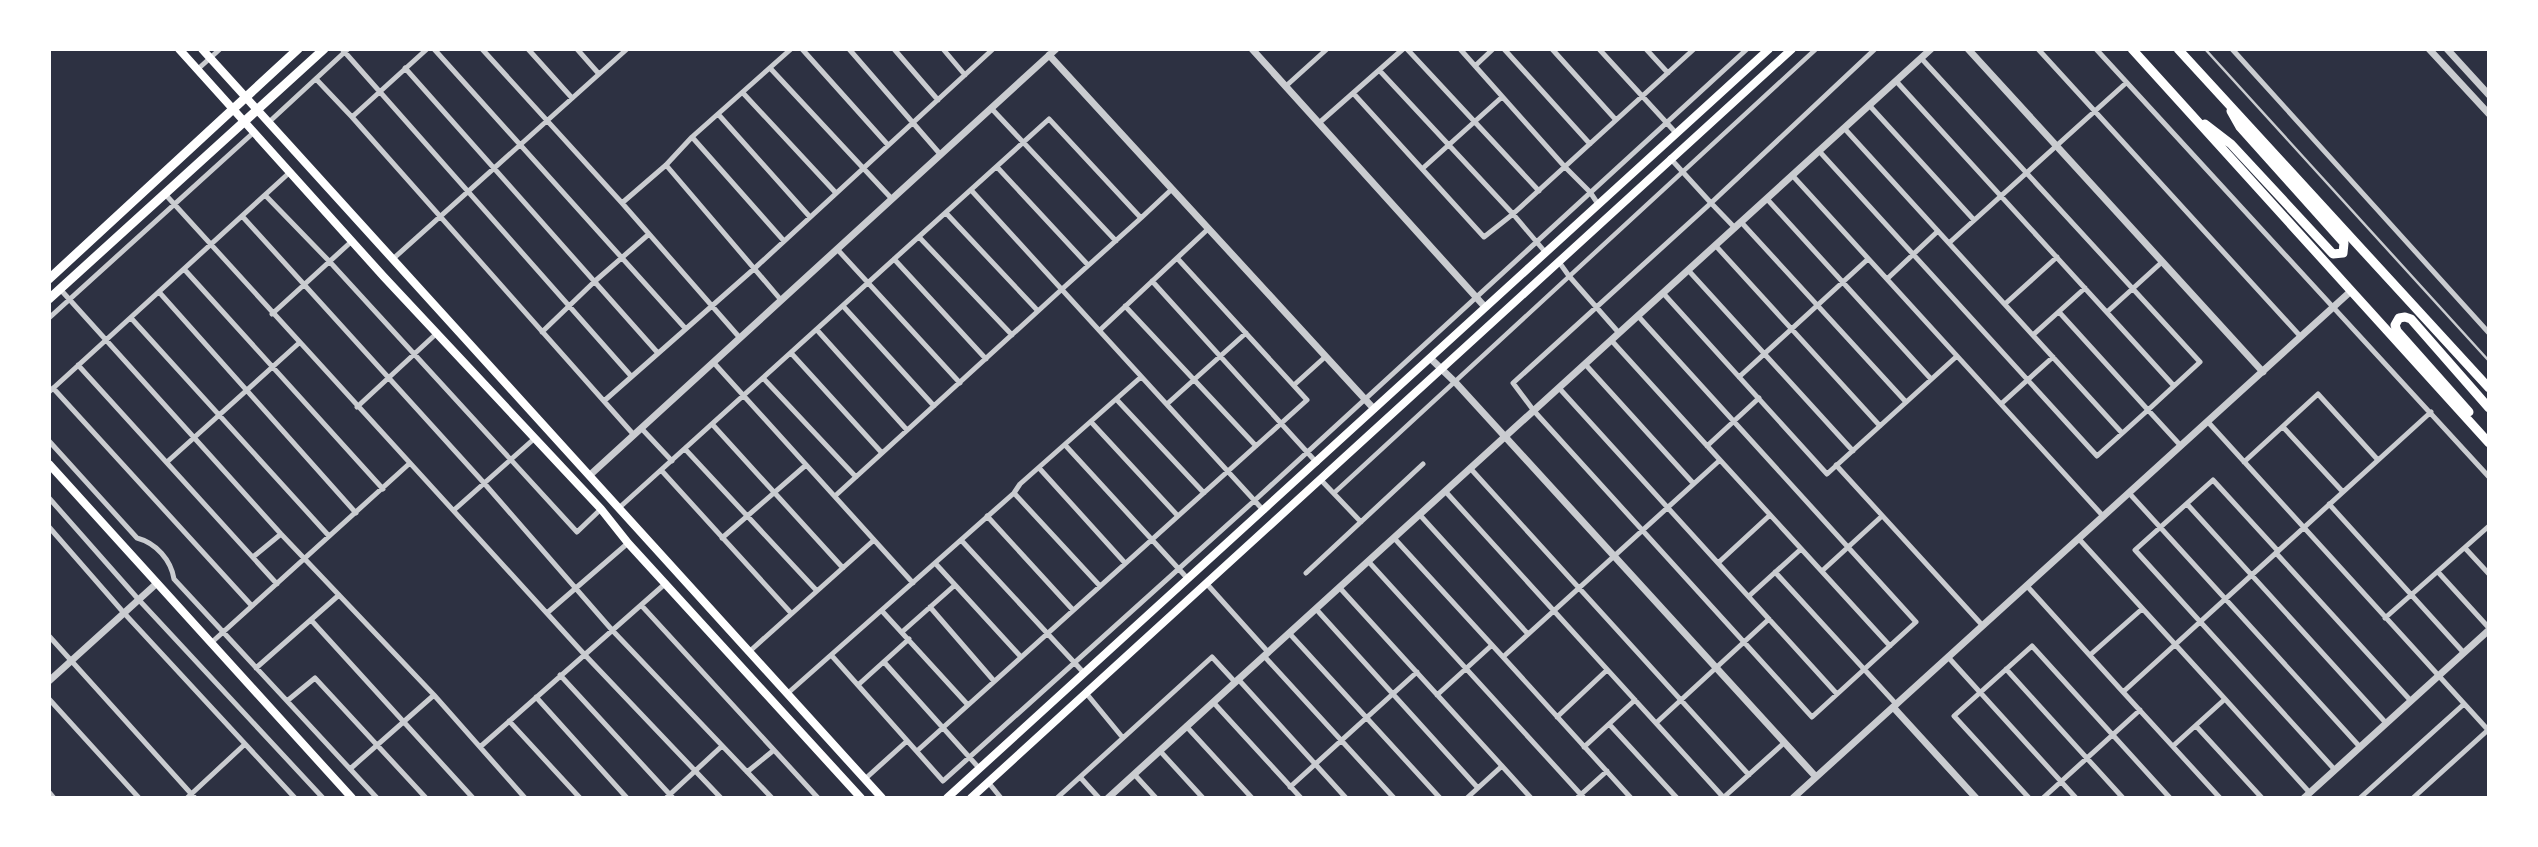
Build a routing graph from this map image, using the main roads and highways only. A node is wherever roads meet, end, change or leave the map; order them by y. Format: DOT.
graph roads {
  1 [pos="179,49"];
  2 [pos="202,49"];
  3 [pos="298,49"];
  4 [pos="324,49"];
  5 [pos="1769,49"];
  6 [pos="1791,49"];
  7 [pos="2132,49"];
  8 [pos="2178,49"];
  9 [pos="2221,95"];
  10 [pos="244,98"];
  11 [pos="231,108"];
  12 [pos="2186,109"];
  13 [pos="257,111"];
  14 [pos="244,123"];
  15 [pos="349,211"];
  16 [pos="336,224"];
  17 [pos="49,279"];
  18 [pos="49,299"];
  19 [pos="503,379"];
  20 [pos="2489,388"];
  21 [pos="491,391"];
  22 [pos="2489,408"];
  23 [pos="2489,440"];
  24 [pos="49,464"];
  25 [pos="654,545"];
  26 [pos="642,557"];
  27 [pos="352,798"];
  28 [pos="861,798"];
  29 [pos="882,798"];
  30 [pos="947,798"];
  31 [pos="971,798"];
  1 -- 11 [label="main road"];
  2 -- 10 [label="main road"];
  3 -- 10 [label="main road"];
  4 -- 13 [label="main road"];
  5 -- 30 [label="main road"];
  6 -- 31 [label="main road"];
  7 -- 12 [label="main road"];
  8 -- 9 [label="main road"];
  9 -- 12 [label="main road"];
  9 -- 20 [label="main road"];
  10 -- 11 [label="main road"];
  10 -- 13 [label="main road"];
  11 -- 14 [label="main road"];
  11 -- 17 [label="main road"];
  12 -- 23 [label="main road"];
  13 -- 14 [label="main road"];
  13 -- 15 [label="main road"];
  14 -- 16 [label="main road"];
  14 -- 18 [label="main road"];
  15 -- 16 [label="main road"];
  15 -- 19 [label="main road"];
  16 -- 21 [label="main road"];
  19 -- 21 [label="main road"];
  19 -- 25 [label="main road"];
  21 -- 26 [label="main road"];
  22 -- 23 [label="main road"];
  24 -- 27 [label="main road"];
  25 -- 26 [label="main road"];
  25 -- 29 [label="main road"];
  26 -- 28 [label="main road"];
}
